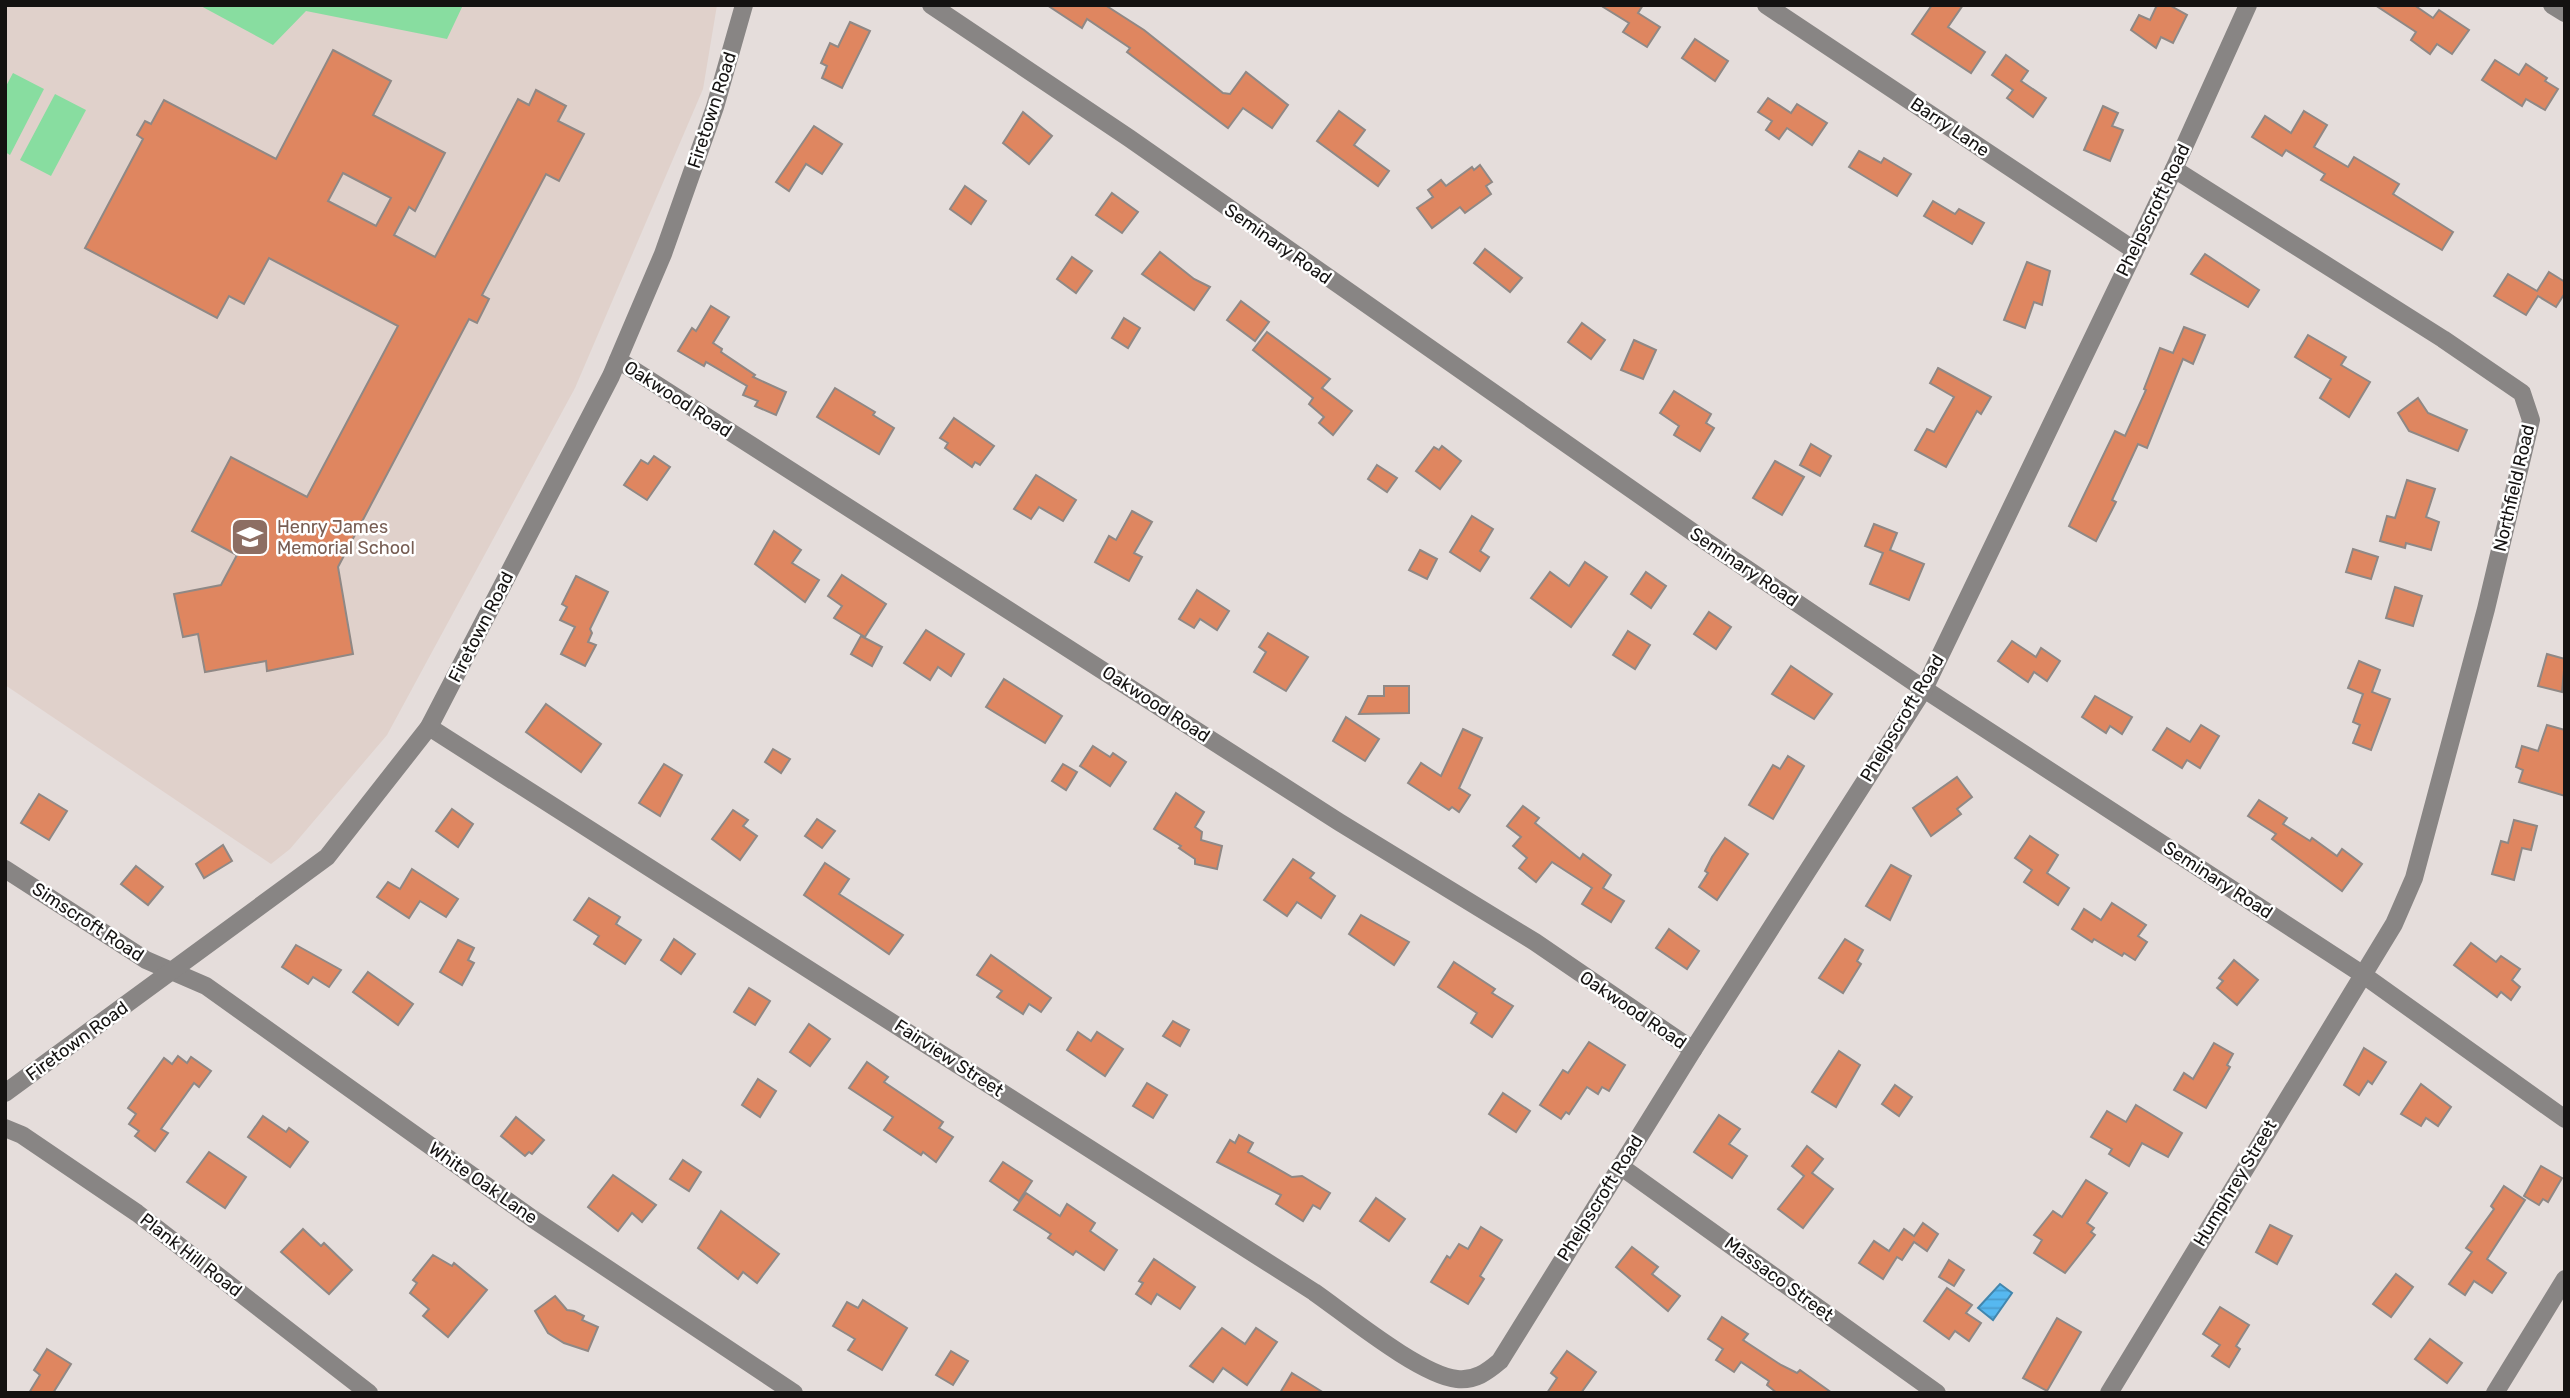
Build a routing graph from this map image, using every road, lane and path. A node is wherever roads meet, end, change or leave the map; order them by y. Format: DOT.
graph roads {
  1 [pos="744,5"];
  2 [pos="931,5"];
  3 [pos="1766,5"];
  4 [pos="2248,5"];
  5 [pos="2552,5"];
  6 [pos="2565,13"];
  7 [pos="2174,169"];
  8 [pos="2134,250"];
  9 [pos="618,360"];
  10 [pos="1924,689"];
  11 [pos="429,727"];
  12 [pos="5,869"];
  13 [pos="173,972"];
  14 [pos="2362,974"];
  15 [pos="1693,1050"];
  16 [pos="5,1093"];
  17 [pos="2565,1119"];
  18 [pos="5,1128"];
  19 [pos="1620,1166"];
  20 [pos="2565,1279"];
  21 [pos="1471,1379"];
  22 [pos="369,1393"];
  23 [pos="794,1393"];
  24 [pos="1937,1393"];
  25 [pos="2109,1393"];
  26 [pos="2495,1393"];
  1 -- 9 [label="street, Firetown Road"];
  2 -- 10 [label="street, Seminary Road"];
  3 -- 8 [label="street, Barry Lane"];
  4 -- 7 [label="street, Phelpscroft Road"];
  5 -- 6 [label="street"];
  7 -- 8 [label="street, Phelpscroft Road"];
  7 -- 14 [label="street, Northfield Road"];
  8 -- 10 [label="street, Phelpscroft Road"];
  9 -- 11 [label="street, Firetown Road"];
  9 -- 15 [label="street, Oakwood Road"];
  10 -- 14 [label="street, Seminary Road"];
  10 -- 15 [label="street, Phelpscroft Road"];
  11 -- 13 [label="street, Firetown Road"];
  11 -- 21 [label="street, Fairview Street"];
  12 -- 13 [label="street, Simscroft Road"];
  13 -- 16 [label="street, Firetown Road"];
  13 -- 23 [label="street, White Oak Lane"];
  14 -- 17 [label="street, Seminary Road"];
  14 -- 25 [label="street, Humphrey Street"];
  15 -- 19 [label="street, Phelpscroft Road"];
  18 -- 22 [label="street, Plank Hill Road"];
  19 -- 21 [label="street, Phelpscroft Road"];
  19 -- 24 [label="street, Massaco Street"];
  20 -- 26 [label="street"];
}
